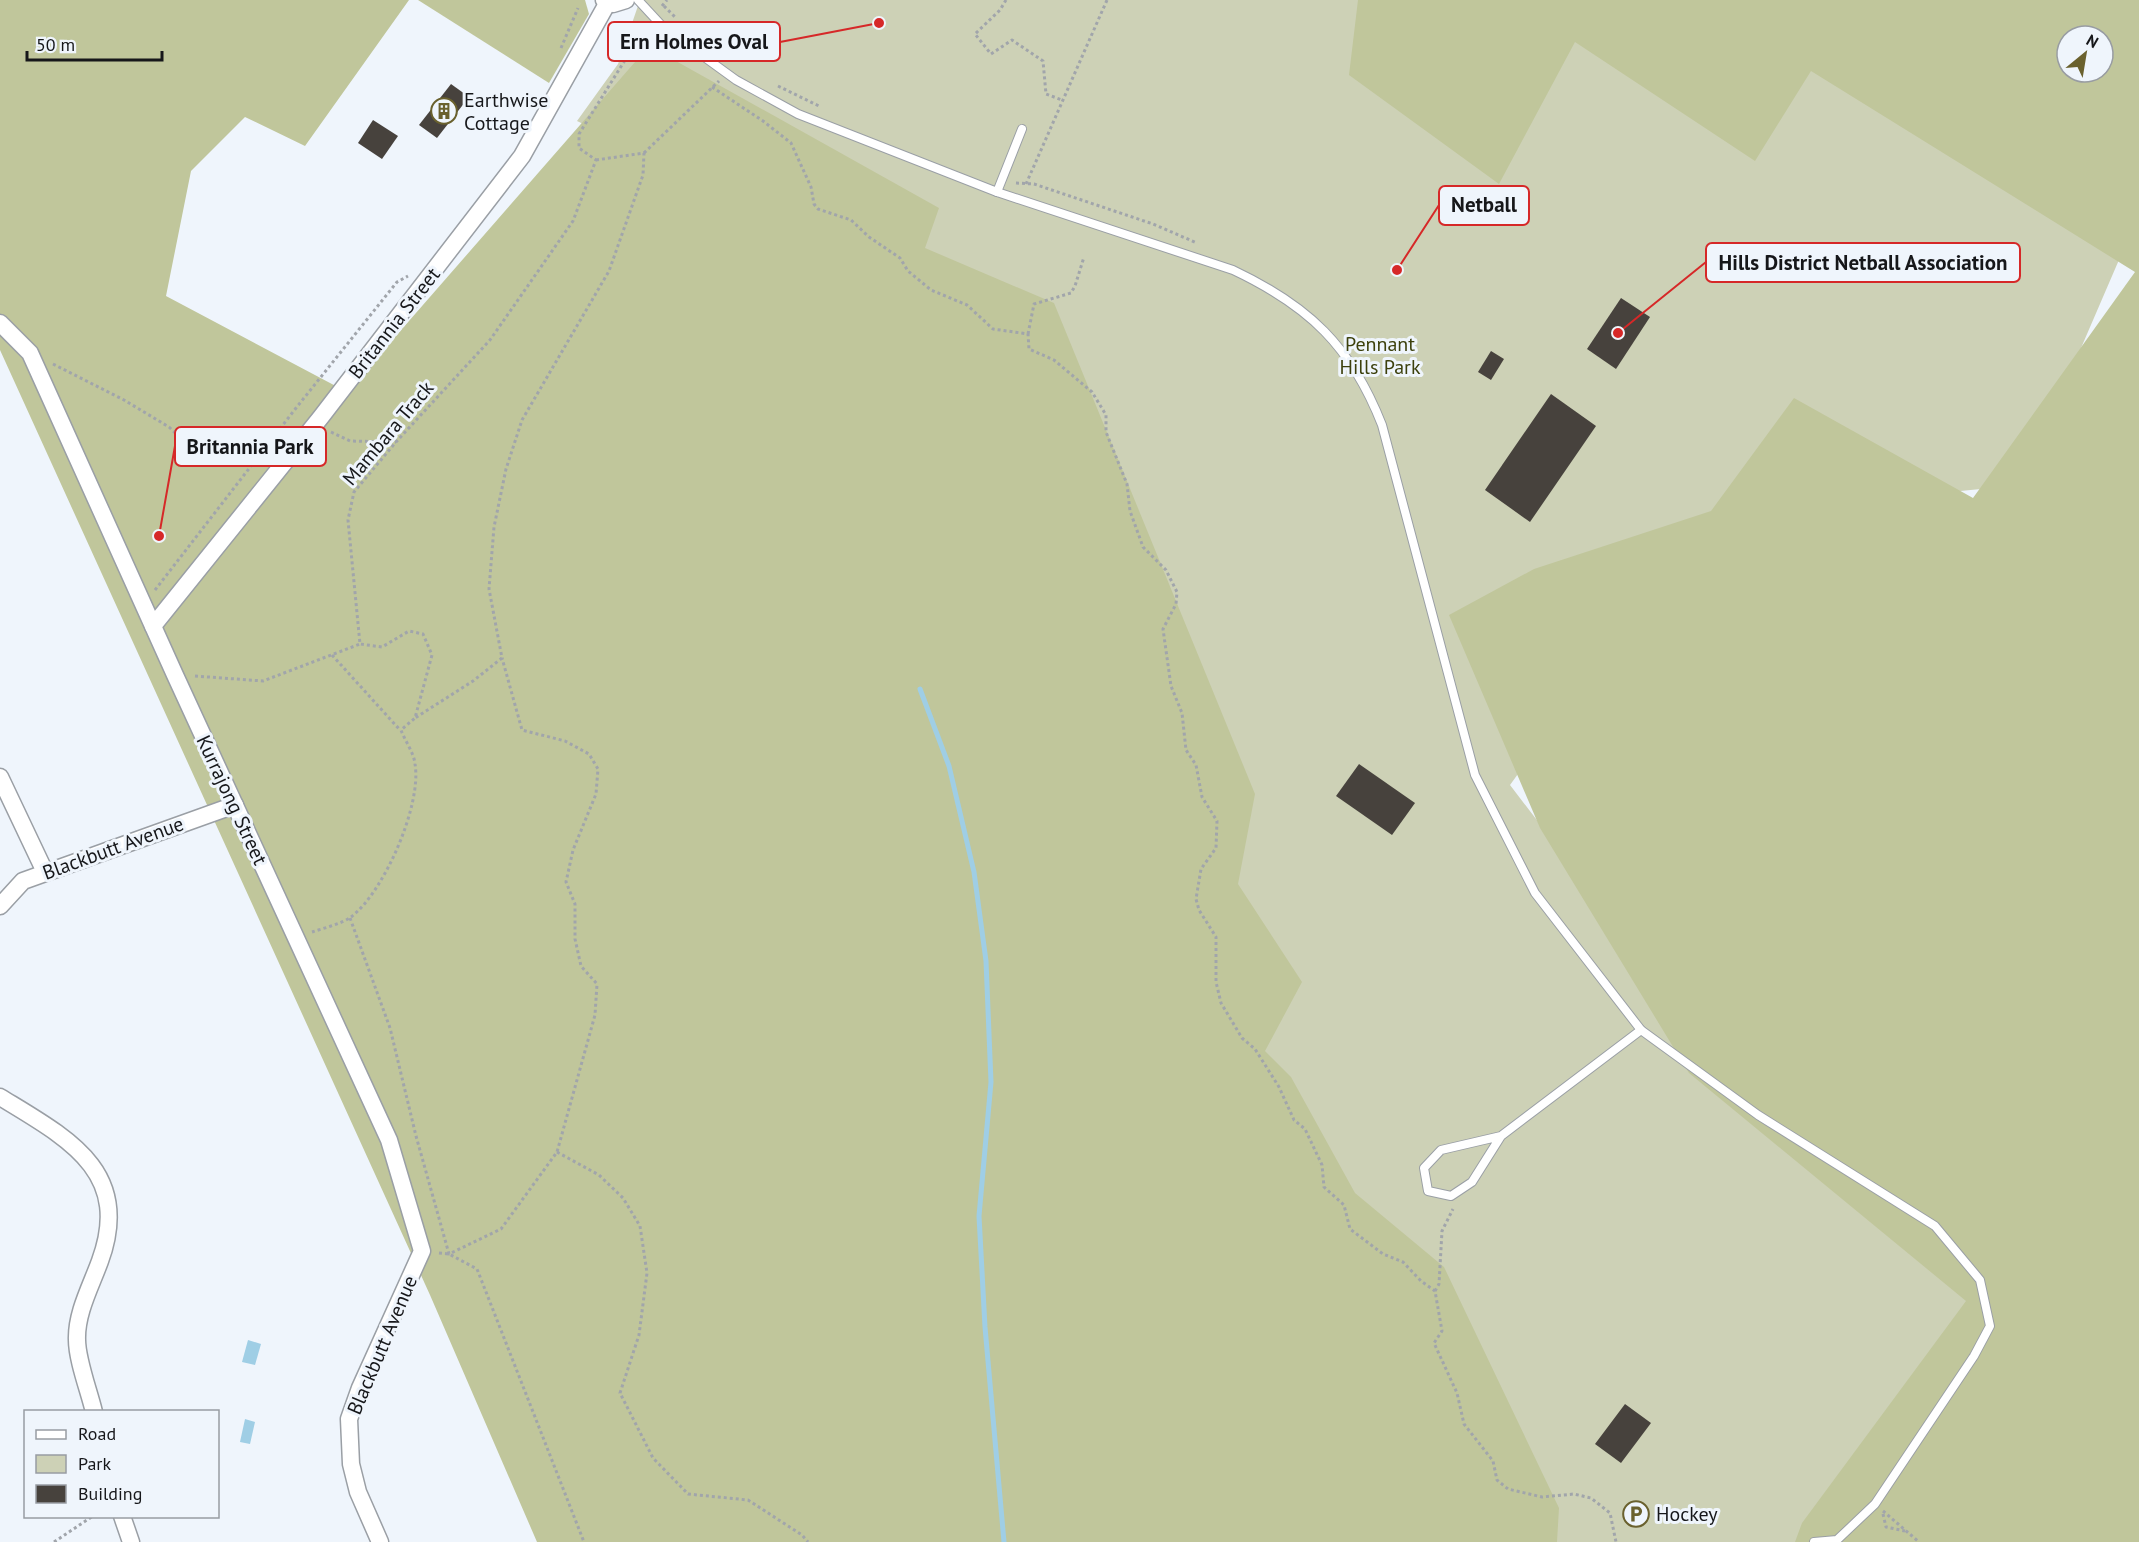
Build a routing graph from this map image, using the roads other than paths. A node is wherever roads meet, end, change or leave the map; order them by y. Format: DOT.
graph roads {
  1 [pos="626,0"];
  2 [pos="638,0"];
  3 [pos="606,1"];
  4 [pos="1022,129"];
  5 [pos="997,192"];
  6 [pos="0,323"];
  7 [pos="153,626"];
  8 [pos="0,777"];
  9 [pos="235,805"];
  10 [pos="45,872"];
  11 [pos="0,906"];
  12 [pos="1641,1030"];
  13 [pos="0,1097"];
  14 [pos="1501,1136"];
  15 [pos="422,1251"];
  16 [pos="94,1410"];
  17 [pos="123,1518"];
  18 [pos="132,1542"];
  19 [pos="380,1542"];
  20 [pos="1814,1542"];
  1 -- 3 [label="street"];
  2 -- 5 [label="lane"];
  3 -- 7 [label="street, Britannia Street"];
  4 -- 5 [label="lane"];
  5 -- 12 [label="lane"];
  6 -- 7 [label="street, Kurrajong Street"];
  7 -- 9 [label="street, Kurrajong Street"];
  8 -- 10 [label="street"];
  9 -- 10 [label="street, Blackbutt Avenue"];
  9 -- 15 [label="street, Kurrajong Street"];
  10 -- 11 [label="street, Blackbutt Avenue"];
  12 -- 14 [label="lane"];
  12 -- 20 [label="lane"];
  13 -- 16 [label="street"];
  14 -- 14 [label="lane"];
  15 -- 19 [label="street, Blackbutt Avenue"];
  17 -- 18 [label="street"];
}
